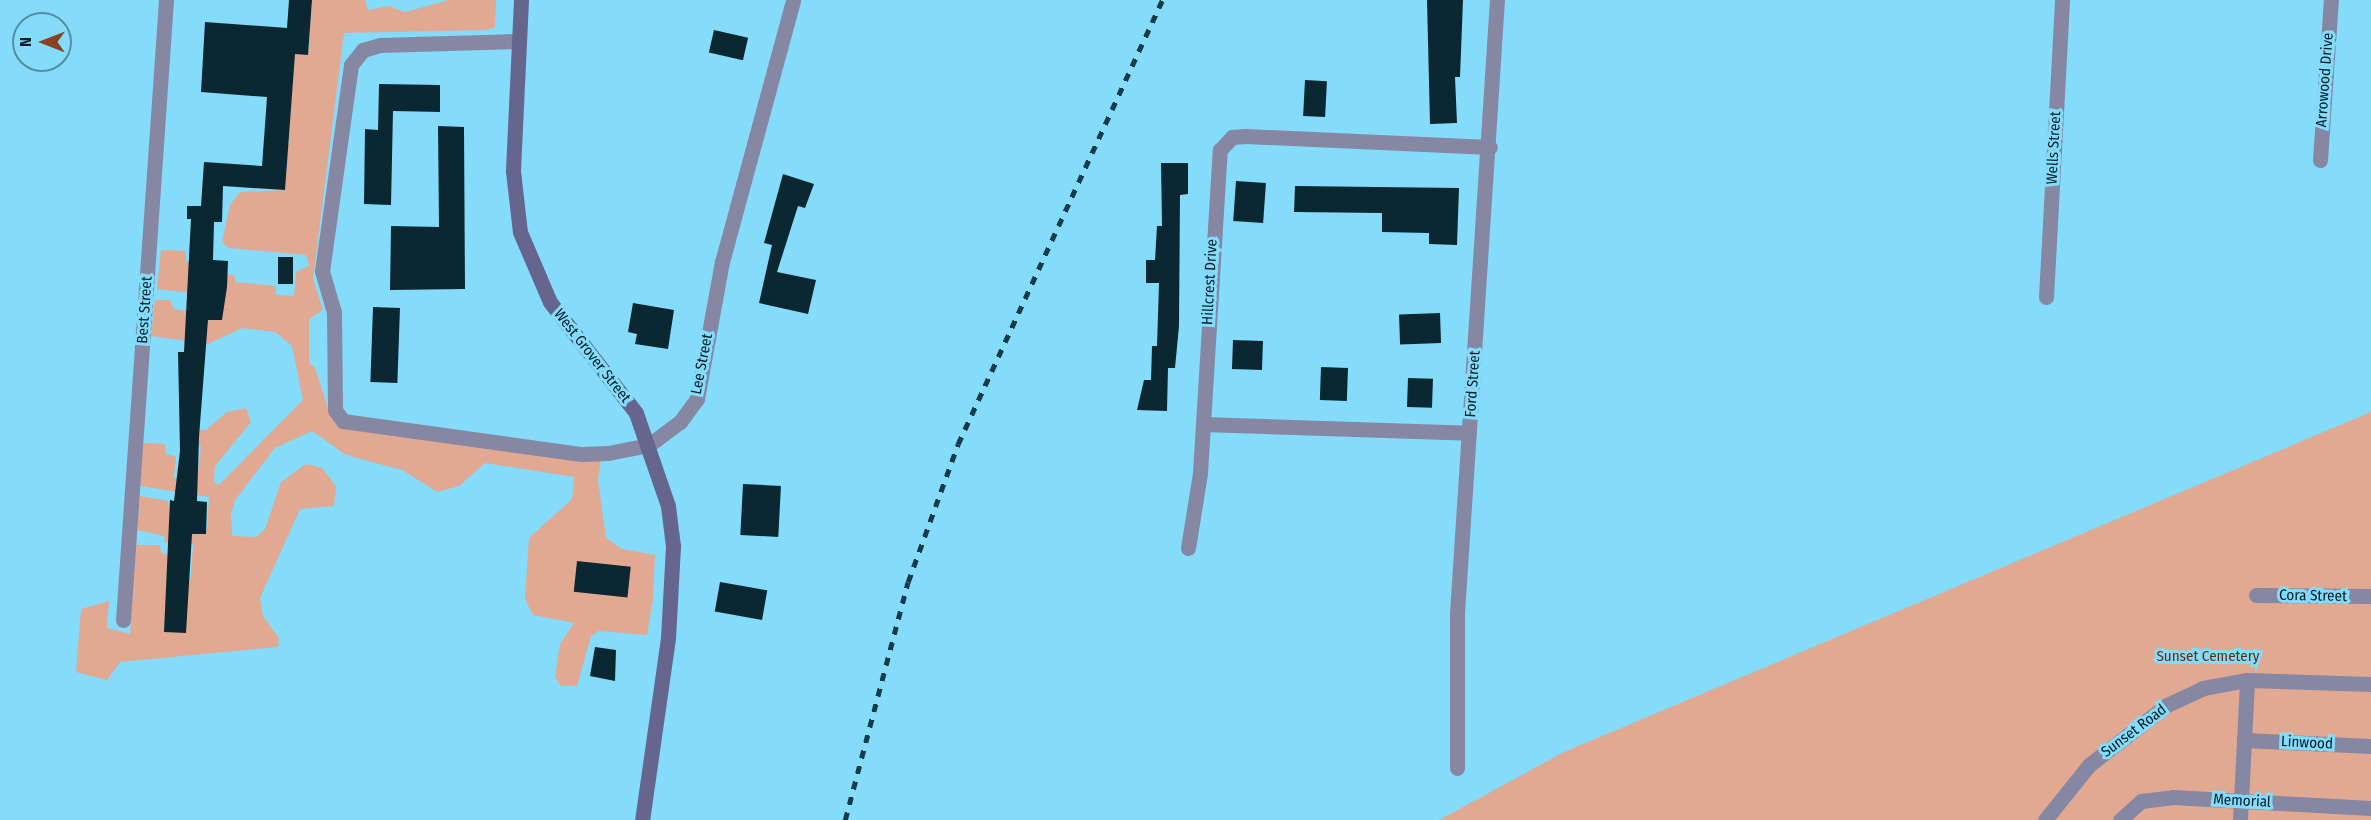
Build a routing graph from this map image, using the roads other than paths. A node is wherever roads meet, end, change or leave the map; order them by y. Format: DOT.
graph roads {
  1 [pos="166,0"];
  2 [pos="521,0"];
  3 [pos="793,0"];
  4 [pos="1497,0"];
  5 [pos="2062,0"];
  6 [pos="2331,0"];
  7 [pos="519,41"];
  8 [pos="1490,147"];
  9 [pos="2320,160"];
  10 [pos="2046,297"];
  11 [pos="1203,424"];
  12 [pos="1469,433"];
  13 [pos="649,445"];
  14 [pos="1188,548"];
  15 [pos="2256,595"];
  16 [pos="2371,596"];
  17 [pos="123,620"];
  18 [pos="2247,680"];
  19 [pos="2371,684"];
  20 [pos="2244,740"];
  21 [pos="2371,746"];
  22 [pos="1457,768"];
  23 [pos="2241,801"];
  24 [pos="2371,808"];
  25 [pos="642,820"];
  26 [pos="2045,820"];
  27 [pos="2120,820"];
  28 [pos="2240,820"];
  1 -- 17 [label="street, Best Street"];
  2 -- 7 [label="street, West Grover Street"];
  3 -- 13 [label="street, Lee Street"];
  4 -- 8 [label="street, Ford Street"];
  5 -- 10 [label="street, Wells Street"];
  6 -- 9 [label="street, Arrowood Drive"];
  7 -- 13 [label="street, West Grover Street"];
  7 -- 13 [label="street, Lee Street"];
  8 -- 11 [label="street, Hillcrest Drive"];
  8 -- 12 [label="street, Ford Street"];
  11 -- 12 [label="street"];
  11 -- 14 [label="street, Hillcrest Drive"];
  12 -- 22 [label="street, Ford Street"];
  13 -- 25 [label="street, West Grover Street"];
  15 -- 16 [label="street, Cora Street"];
  18 -- 19 [label="street, Sunset Road"];
  18 -- 20 [label="street"];
  18 -- 26 [label="street, Sunset Road"];
  20 -- 21 [label="street, Linwood"];
  20 -- 23 [label="street"];
  23 -- 24 [label="street, Memorial"];
  23 -- 27 [label="street, Memorial"];
  23 -- 28 [label="street"];
}
